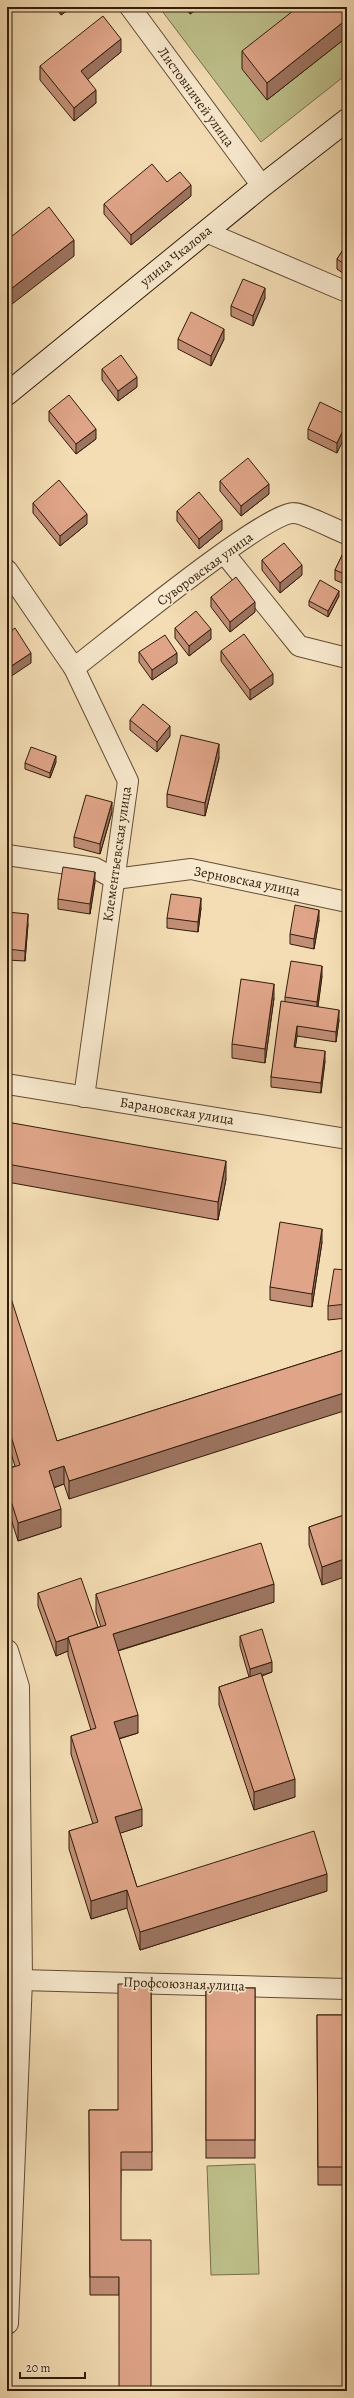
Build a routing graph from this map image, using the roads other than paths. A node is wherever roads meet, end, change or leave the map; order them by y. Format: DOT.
graph roads {
  1 [pos="130,7"];
  2 [pos="347,120"];
  3 [pos="262,186"];
  4 [pos="206,232"];
  5 [pos="347,292"];
  6 [pos="7,394"];
  7 [pos="347,534"];
  8 [pos="224,552"];
  9 [pos="7,570"];
  10 [pos="347,658"];
  11 [pos="74,668"];
  12 [pos="7,855"];
  13 [pos="115,879"];
  14 [pos="347,902"];
  15 [pos="7,1084"];
  16 [pos="84,1097"];
  17 [pos="347,1139"];
  18 [pos="7,1651"];
  19 [pos="21,1980"];
  20 [pos="347,1989"];
  21 [pos="7,2324"];
  1 -- 3 [label="street, Листовничей улица"];
  2 -- 3 [label="street, улица Чкалова"];
  3 -- 4 [label="street, улица Чкалова"];
  4 -- 5 [label="street"];
  4 -- 6 [label="street, улица Чкалова"];
  7 -- 8 [label="street, Суворовская улица"];
  8 -- 10 [label="street"];
  8 -- 11 [label="street, Суворовская улица"];
  9 -- 11 [label="street, Клементьевская улица"];
  11 -- 13 [label="street, Клементьевская улица"];
  12 -- 13 [label="street"];
  13 -- 14 [label="street, Зерновская улица"];
  13 -- 16 [label="street, Клементьевская улица"];
  15 -- 16 [label="street, Барановская улица"];
  16 -- 17 [label="street, Барановская улица"];
  18 -- 19 [label="street"];
  19 -- 20 [label="street, Профсоюзная улица"];
  19 -- 21 [label="street"];
}
